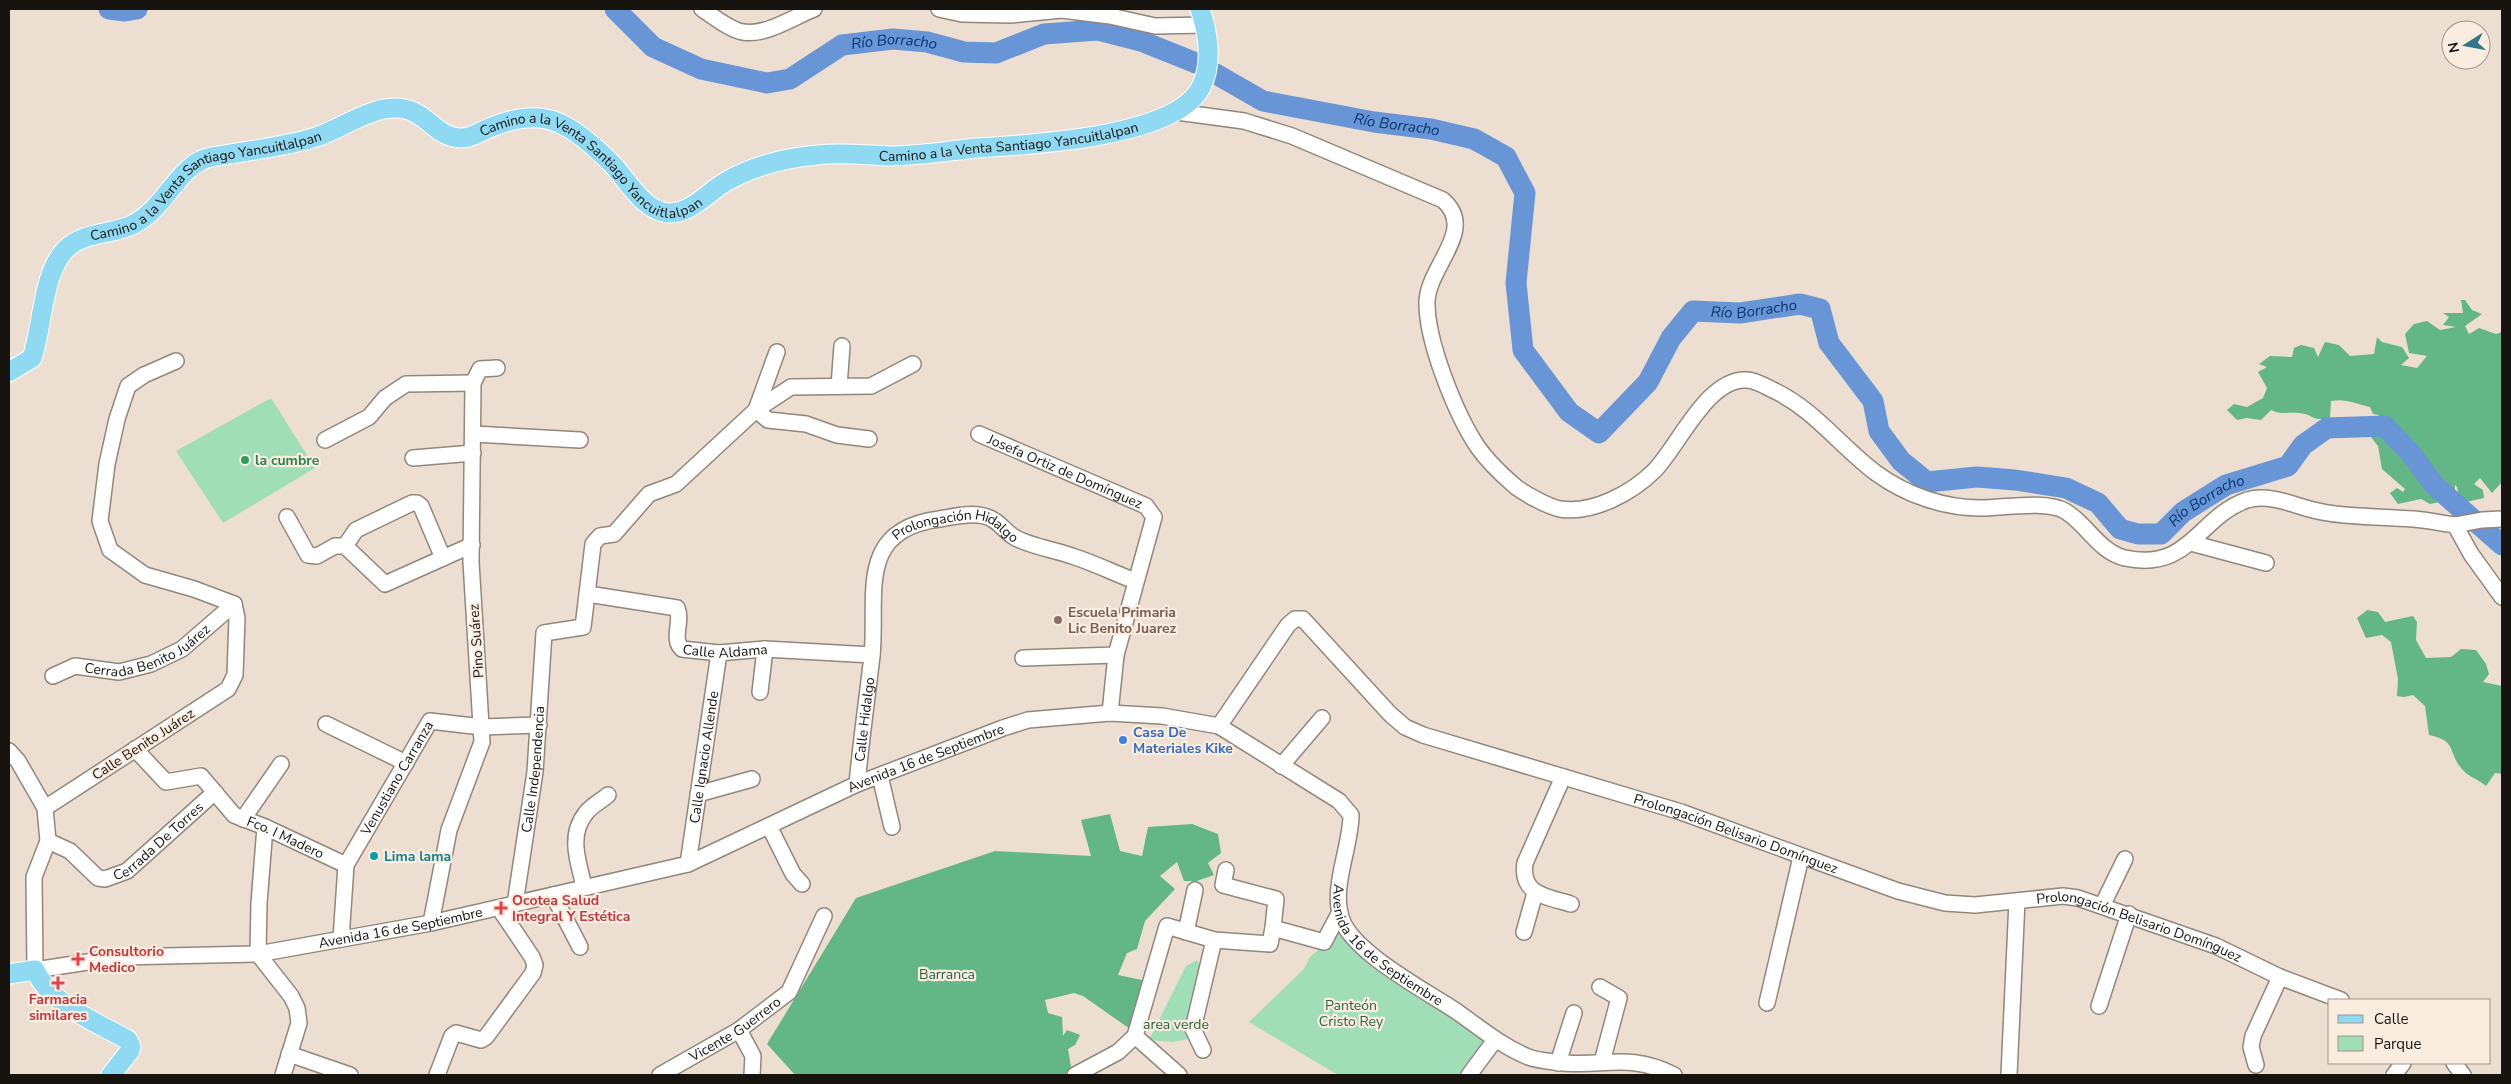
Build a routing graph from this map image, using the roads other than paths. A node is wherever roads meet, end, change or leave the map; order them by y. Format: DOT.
graph roads {
  1 [pos="702,9"];
  2 [pos="814,9"];
  3 [pos="939,9"];
  4 [pos="1203,17"];
  5 [pos="1177,112"];
  6 [pos="842,346"];
  7 [pos="777,352"];
  8 [pos="176,362"];
  9 [pos="913,364"];
  10 [pos="498,368"];
  11 [pos="9,372"];
  12 [pos="474,383"];
  13 [pos="838,386"];
  14 [pos="756,410"];
  15 [pos="474,434"];
  16 [pos="979,434"];
  17 [pos="869,439"];
  18 [pos="325,440"];
  19 [pos="580,440"];
  20 [pos="473,453"];
  21 [pos="413,458"];
  22 [pos="287,517"];
  23 [pos="2502,519"];
  24 [pos="2456,525"];
  25 [pos="2191,543"];
  26 [pos="472,545"];
  27 [pos="345,546"];
  28 [pos="443,558"];
  29 [pos="2266,563"];
  30 [pos="1135,581"];
  31 [pos="588,594"];
  32 [pos="2502,597"];
  33 [pos="234,604"];
  34 [pos="765,648"];
  35 [pos="719,653"];
  36 [pos="1116,654"];
  37 [pos="872,655"];
  38 [pos="1024,658"];
  39 [pos="53,676"];
  40 [pos="760,692"];
  41 [pos="1110,712"];
  42 [pos="1322,718"];
  43 [pos="326,724"];
  44 [pos="539,725"];
  45 [pos="1219,726"];
  46 [pos="482,727"];
  47 [pos="135,749"];
  48 [pos="9,751"];
  49 [pos="406,763"];
  50 [pos="281,764"];
  51 [pos="1281,766"];
  52 [pos="880,776"];
  53 [pos="1563,777"];
  54 [pos="752,779"];
  55 [pos="857,784"];
  56 [pos="215,792"];
  57 [pos="698,794"];
  58 [pos="608,795"];
  59 [pos="45,808"];
  60 [pos="243,819"];
  61 [pos="769,826"];
  62 [pos="265,827"];
  63 [pos="892,827"];
  64 [pos="48,842"];
  65 [pos="1802,857"];
  66 [pos="2125,859"];
  67 [pos="688,864"];
  68 [pos="346,865"];
  69 [pos="1226,870"];
  70 [pos="802,884"];
  71 [pos="584,886"];
  72 [pos="1195,890"];
  73 [pos="1535,893"];
  74 [pos="553,895"];
  75 [pos="2016,901"];
  76 [pos="515,904"];
  77 [pos="1571,904"];
  78 [pos="2102,906"];
  79 [pos="499,908"];
  80 [pos="1340,912"];
  81 [pos="2130,914"];
  82 [pos="824,916"];
  83 [pos="431,923"];
  84 [pos="1273,928"];
  85 [pos="1186,932"];
  86 [pos="1524,932"];
  87 [pos="341,939"];
  88 [pos="1214,940"];
  89 [pos="580,947"];
  90 [pos="258,954"];
  91 [pos="36,970"];
  92 [pos="9,974"];
  93 [pos="2280,977"];
  94 [pos="1600,987"];
  95 [pos="2338,999"];
  96 [pos="1767,1003"];
  97 [pos="2099,1006"];
  98 [pos="1574,1013"];
  99 [pos="740,1030"];
  100 [pos="1135,1036"];
  101 [pos="1495,1040"];
  102 [pos="1203,1050"];
  103 [pos="289,1054"];
  104 [pos="1602,1062"];
  105 [pos="1558,1063"];
  106 [pos="2402,1064"];
  107 [pos="2455,1064"];
  108 [pos="2256,1065"];
  109 [pos="1171,1073"];
  110 [pos="111,1075"];
  111 [pos="283,1075"];
  112 [pos="350,1075"];
  113 [pos="437,1075"];
  114 [pos="660,1075"];
  115 [pos="752,1075"];
  116 [pos="1075,1075"];
  117 [pos="1469,1075"];
  118 [pos="1674,1075"];
  119 [pos="2009,1075"];
  120 [pos="2394,1075"];
  121 [pos="2463,1075"];
  1 -- 2 [label="street"];
  3 -- 4 [label="street"];
  4 -- 5 [label="main road, Camino a la Venta Santiago Yancuitlalpan"];
  5 -- 11 [label="main road, Camino a la Venta Santiago Yancuitlalpan"];
  5 -- 25 [label="street"];
  6 -- 13 [label="street"];
  7 -- 14 [label="street"];
  8 -- 33 [label="street"];
  9 -- 13 [label="street"];
  10 -- 12 [label="street"];
  12 -- 15 [label="street, Pino Suárez"];
  12 -- 18 [label="street"];
  13 -- 14 [label="street"];
  14 -- 17 [label="street"];
  14 -- 31 [label="street"];
  15 -- 19 [label="street"];
  15 -- 20 [label="street, Pino Suárez"];
  16 -- 30 [label="street, Josefa Ortiz de Domínguez"];
  20 -- 21 [label="street"];
  20 -- 26 [label="street, Pino Suárez"];
  22 -- 27 [label="street"];
  23 -- 24 [label="street"];
  24 -- 25 [label="street"];
  24 -- 32 [label="street"];
  25 -- 29 [label="street"];
  26 -- 28 [label="street"];
  26 -- 46 [label="street, Pino Suárez"];
  27 -- 28 [label="street"];
  27 -- 28 [label="street"];
  30 -- 36 [label="street, Josefa Ortiz de Domínguez"];
  30 -- 37 [label="street, Prolongación Hidalgo"];
  31 -- 35 [label="street, Calle Aldama"];
  31 -- 44 [label="street, Calle Independencia"];
  33 -- 39 [label="street, Cerrada Benito Juárez"];
  33 -- 47 [label="street, Calle Benito Juárez"];
  34 -- 35 [label="street, Calle Aldama"];
  34 -- 37 [label="street, Calle Aldama"];
  34 -- 40 [label="street"];
  35 -- 57 [label="street, Calle Ignacio Allende"];
  36 -- 38 [label="street"];
  36 -- 41 [label="street, Josefa Ortiz de Domínguez"];
  37 -- 55 [label="street, Calle Hidalgo"];
  41 -- 45 [label="street, Avenida 16 de Septiembre"];
  41 -- 52 [label="street, Avenida 16 de Septiembre"];
  42 -- 51 [label="street"];
  43 -- 49 [label="street"];
  44 -- 46 [label="street, Venustiano Carranza"];
  44 -- 76 [label="street, Calle Independencia"];
  45 -- 51 [label="street, Avenida 16 de Septiembre"];
  45 -- 53 [label="street, Prolongación Belisario Domínguez"];
  46 -- 49 [label="street, Venustiano Carranza"];
  46 -- 83 [label="street, Pino Suárez"];
  47 -- 56 [label="street, Fco. I Madero"];
  47 -- 59 [label="street, Calle Benito Juárez"];
  48 -- 59 [label="street"];
  49 -- 68 [label="street, Venustiano Carranza"];
  50 -- 60 [label="street"];
  51 -- 80 [label="street, Avenida 16 de Septiembre"];
  52 -- 55 [label="street, Avenida 16 de Septiembre"];
  52 -- 63 [label="street"];
  53 -- 65 [label="street, Prolongación Belisario Domínguez"];
  53 -- 73 [label="street"];
  54 -- 57 [label="street"];
  55 -- 61 [label="street, Avenida 16 de Septiembre"];
  56 -- 60 [label="street, Fco. I Madero"];
  56 -- 64 [label="street, Cerrada De Torres"];
  57 -- 67 [label="street, Calle Ignacio Allende"];
  58 -- 71 [label="street"];
  59 -- 64 [label="street"];
  60 -- 62 [label="street, Fco. I Madero"];
  61 -- 67 [label="street, Avenida 16 de Septiembre"];
  61 -- 70 [label="street"];
  62 -- 68 [label="street, Fco. I Madero"];
  62 -- 90 [label="street"];
  64 -- 91 [label="street"];
  65 -- 75 [label="street, Prolongación Belisario Domínguez"];
  65 -- 96 [label="street"];
  66 -- 78 [label="street"];
  67 -- 71 [label="street, Avenida 16 de Septiembre"];
  68 -- 87 [label="street, Venustiano Carranza"];
  69 -- 84 [label="street"];
  71 -- 74 [label="street, Avenida 16 de Septiembre"];
  72 -- 85 [label="street"];
  73 -- 77 [label="street"];
  73 -- 86 [label="street"];
  74 -- 76 [label="street, Avenida 16 de Septiembre"];
  74 -- 89 [label="street"];
  75 -- 78 [label="street, Prolongación Belisario Domínguez"];
  75 -- 119 [label="street"];
  76 -- 79 [label="street, Avenida 16 de Septiembre"];
  78 -- 81 [label="street, Prolongación Belisario Domínguez"];
  79 -- 83 [label="street, Avenida 16 de Septiembre"];
  79 -- 113 [label="street"];
  80 -- 84 [label="street"];
  80 -- 101 [label="street, Avenida 16 de Septiembre"];
  81 -- 93 [label="street, Prolongación Belisario Domínguez"];
  81 -- 97 [label="street"];
  82 -- 99 [label="street, Vicente Guerrero"];
  83 -- 87 [label="street, Avenida 16 de Septiembre"];
  84 -- 88 [label="street"];
  85 -- 88 [label="street"];
  85 -- 100 [label="street"];
  87 -- 90 [label="street, Avenida 16 de Septiembre"];
  88 -- 102 [label="street"];
  90 -- 91 [label="street, Avenida 16 de Septiembre"];
  90 -- 103 [label="street"];
  91 -- 92 [label="main road, Avenida 16 de Septiembre"];
  91 -- 110 [label="main road"];
  93 -- 95 [label="street, Prolongación Belisario Domínguez"];
  93 -- 108 [label="street"];
  94 -- 104 [label="street"];
  98 -- 105 [label="street"];
  99 -- 114 [label="street, Vicente Guerrero"];
  99 -- 115 [label="street"];
  100 -- 109 [label="street"];
  100 -- 116 [label="street"];
  101 -- 105 [label="street, Avenida 16 de Septiembre"];
  101 -- 117 [label="street"];
  103 -- 111 [label="street"];
  103 -- 112 [label="street"];
  104 -- 105 [label="street, Avenida 16 de Septiembre"];
  104 -- 118 [label="street, Avenida 16 de Septiembre"];
  106 -- 120 [label="street"];
  107 -- 121 [label="street"];
}
